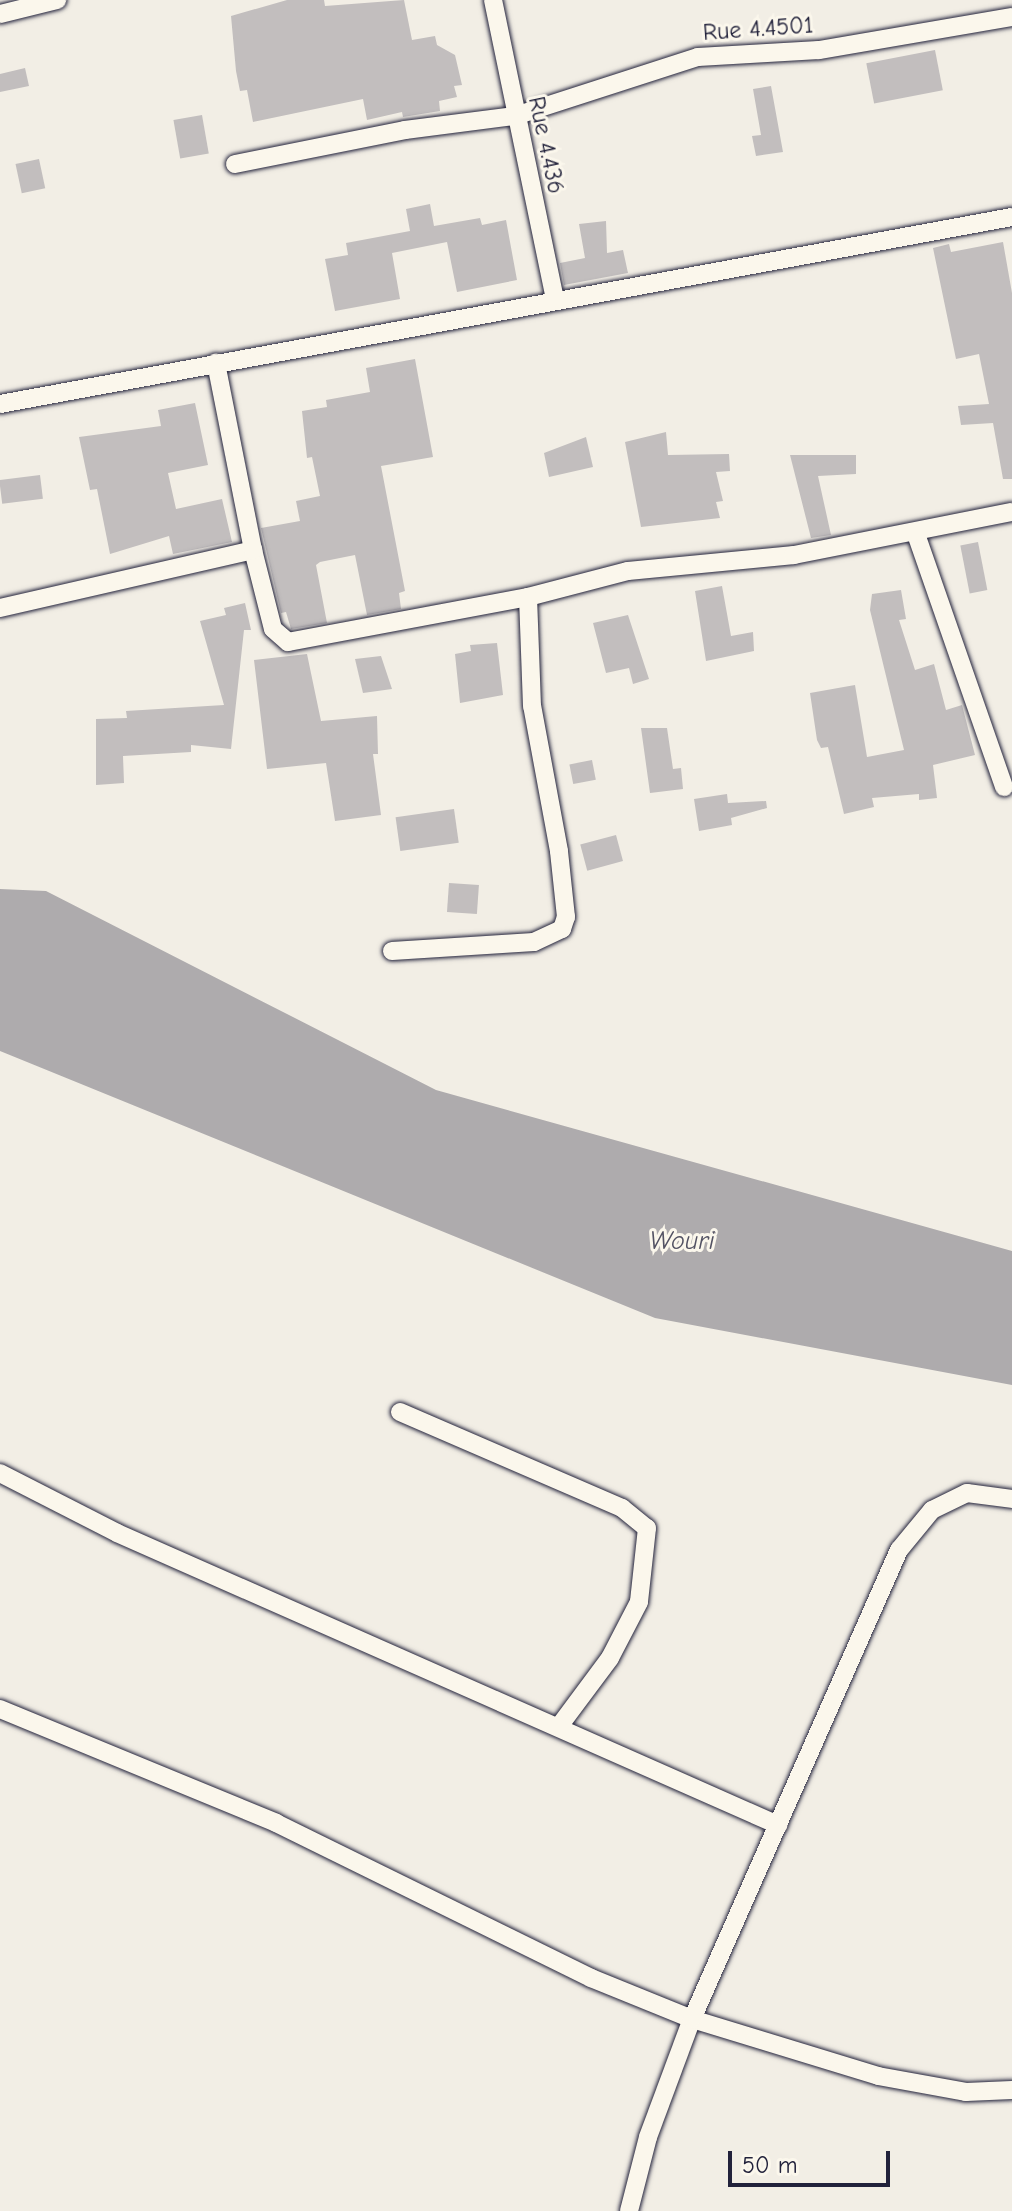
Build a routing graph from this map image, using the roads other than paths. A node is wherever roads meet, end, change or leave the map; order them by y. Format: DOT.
graph roads {
  1 [pos="57,0"];
  2 [pos="493,0"];
  3 [pos="0,14"];
  4 [pos="1012,17"];
  5 [pos="515,116"];
  6 [pos="235,164"];
  7 [pos="1012,217"];
  8 [pos="555,299"];
  9 [pos="216,363"];
  10 [pos="0,404"];
  11 [pos="1012,512"];
  12 [pos="916,534"];
  13 [pos="253,550"];
  14 [pos="528,597"];
  15 [pos="0,608"];
  16 [pos="1004,787"];
  17 [pos="392,951"];
  18 [pos="400,1412"];
  19 [pos="0,1473"];
  20 [pos="1012,1499"];
  21 [pos="0,1709"];
  22 [pos="560,1725"];
  23 [pos="778,1825"];
  24 [pos="692,2019"];
  25 [pos="1012,2090"];
  26 [pos="629,2211"];
  1 -- 3 [label="street"];
  2 -- 5 [label="street, Rue 4.436"];
  4 -- 5 [label="street, Rue 4.4501"];
  5 -- 6 [label="street, Rue 4.4501"];
  5 -- 8 [label="street, Rue 4.436"];
  7 -- 8 [label="street"];
  8 -- 9 [label="street"];
  9 -- 10 [label="street"];
  9 -- 13 [label="street"];
  11 -- 12 [label="street"];
  12 -- 14 [label="street"];
  12 -- 16 [label="street"];
  13 -- 14 [label="street"];
  13 -- 15 [label="street"];
  14 -- 17 [label="street"];
  18 -- 22 [label="street"];
  19 -- 22 [label="street"];
  20 -- 23 [label="street"];
  21 -- 24 [label="street"];
  22 -- 23 [label="street"];
  23 -- 24 [label="street"];
  24 -- 25 [label="street"];
  24 -- 26 [label="street"];
}
